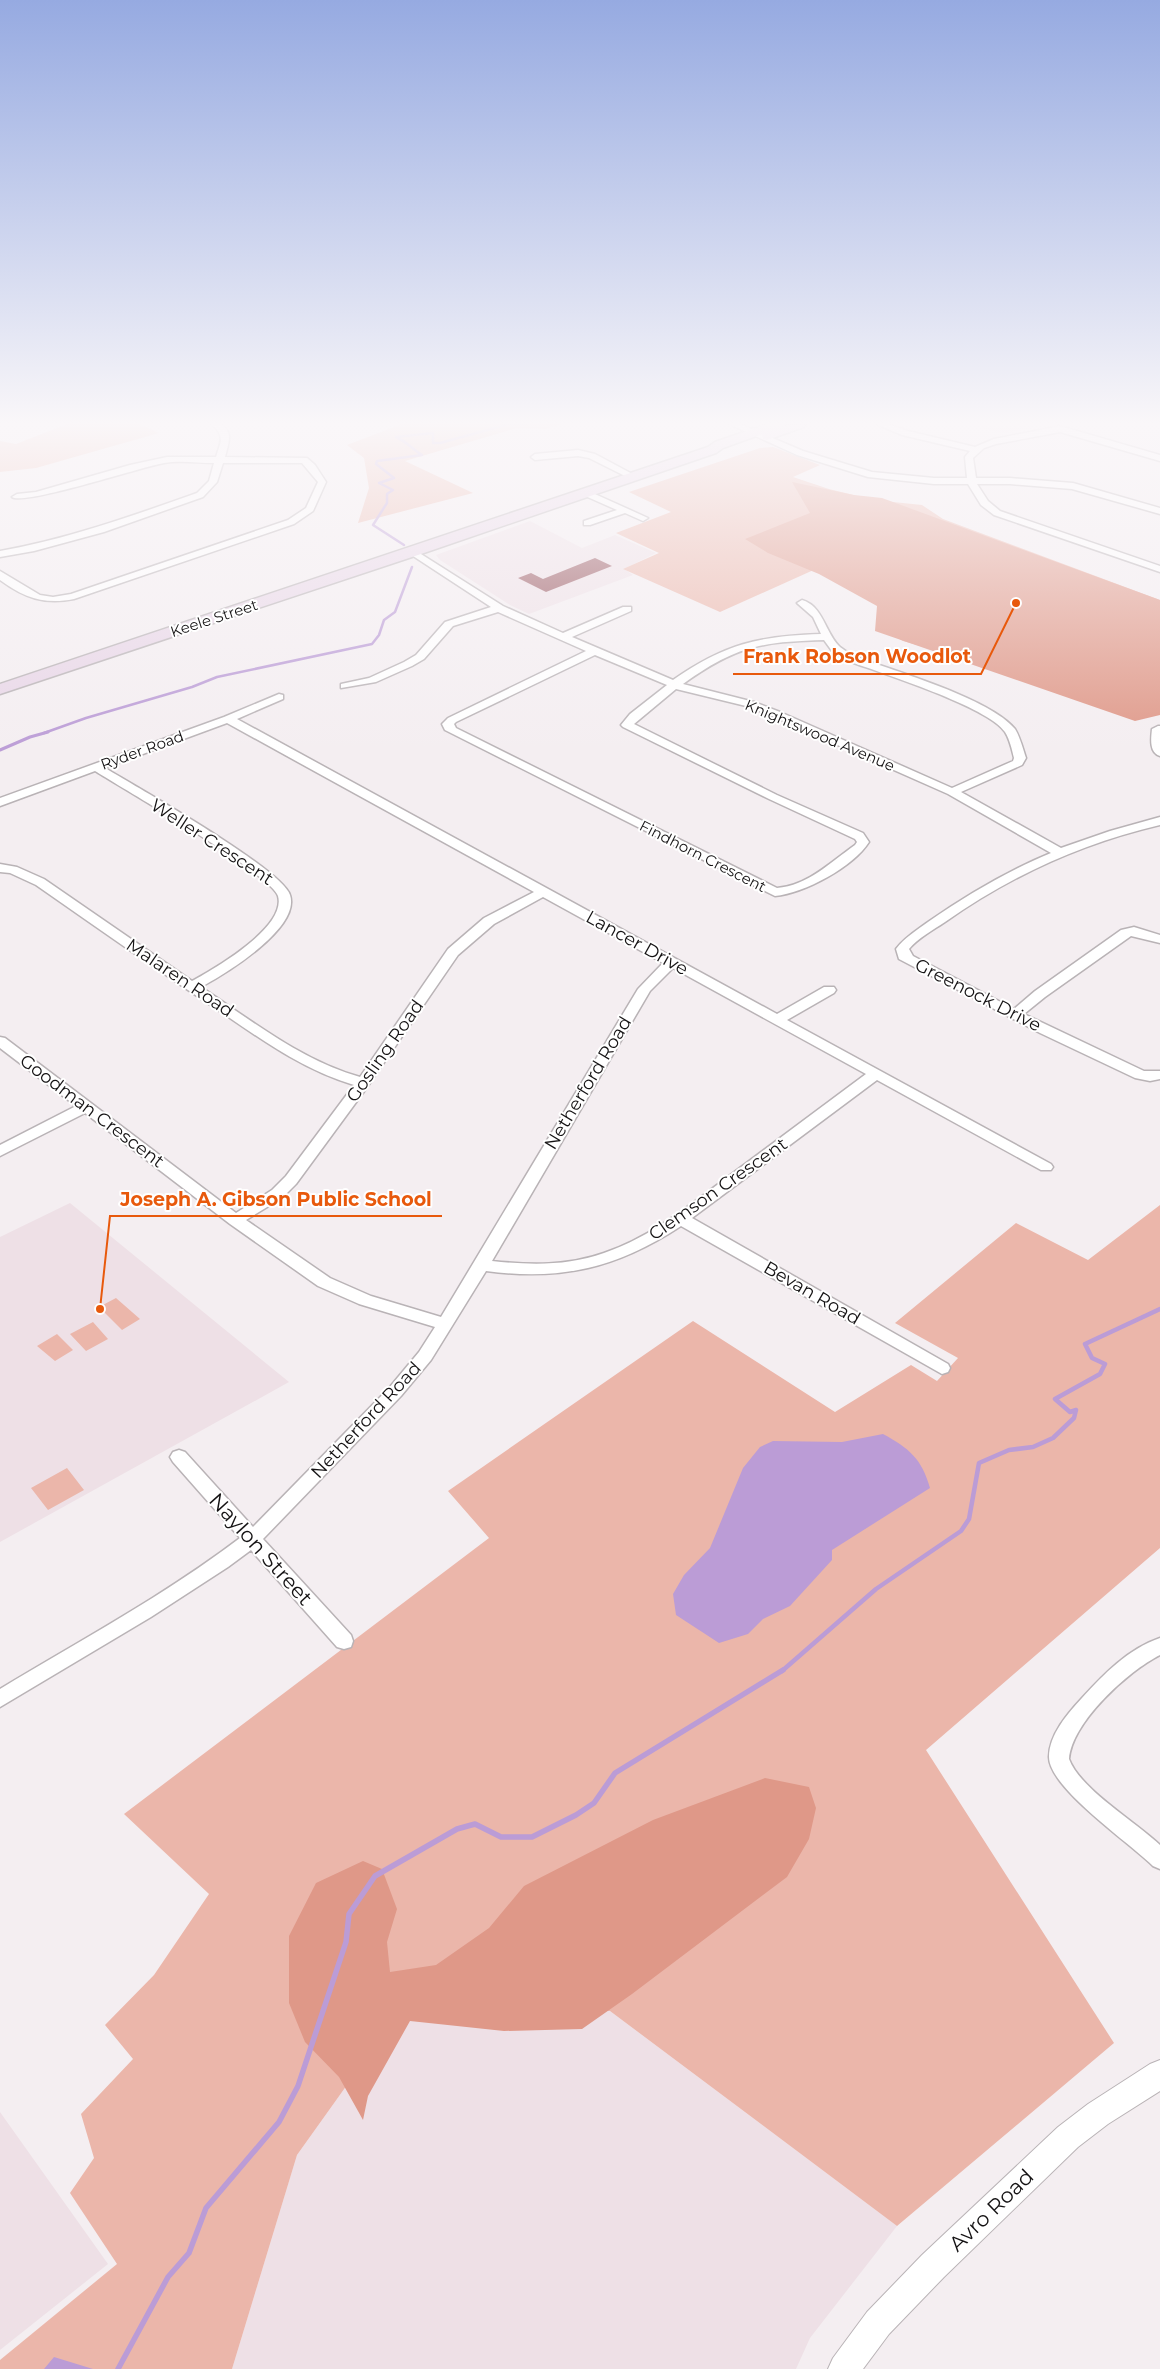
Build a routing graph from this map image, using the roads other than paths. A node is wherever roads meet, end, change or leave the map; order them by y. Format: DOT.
graph roads {
  1 [pos="84,535"];
  2 [pos="254,535"];
  3 [pos="464,535"];
  4 [pos="1058,535"];
  5 [pos="413,552"];
  6 [pos="0,554"];
  7 [pos="1160,569"];
  8 [pos="0,574"];
  9 [pos="802,603"];
  10 [pos="499,608"];
  11 [pos="627,609"];
  12 [pos="564,637"];
  13 [pos="827,637"];
  14 [pos="594,651"];
  15 [pos="345,686"];
  16 [pos="675,686"];
  17 [pos="0,689"];
  18 [pos="279,697"];
  19 [pos="228,719"];
  20 [pos="1158,729"];
  21 [pos="1160,753"];
  22 [pos="96,768"];
  23 [pos="952,792"];
  24 [pos="2,800"];
  25 [pos="1157,825"];
  26 [pos="1061,853"];
  27 [pos="0,868"];
  28 [pos="543,892"];
  29 [pos="1160,939"];
  30 [pos="670,961"];
  31 [pos="192,988"];
  32 [pos="829,990"];
  33 [pos="1016,1014"];
  34 [pos="777,1020"];
  35 [pos="0,1041"];
  36 [pos="877,1073"];
  37 [pos="1160,1074"];
  38 [pos="363,1083"];
  39 [pos="86,1106"];
  40 [pos="0,1151"];
  41 [pos="1046,1167"];
  42 [pos="681,1219"];
  43 [pos="235,1220"];
  44 [pos="482,1265"];
  45 [pos="444,1324"];
  46 [pos="942,1368"];
  47 [pos="179,1457"];
  48 [pos="252,1539"];
  49 [pos="344,1641"];
  50 [pos="1160,1646"];
  51 [pos="0,1699"];
  52 [pos="1160,1860"];
  53 [pos="1160,2074"];
  54 [pos="844,2369"];
  1 -- 6 [label="street"];
  2 -- 8 [label="street"];
  3 -- 5 [label="main road, Keele Street"];
  4 -- 7 [label="street"];
  5 -- 10 [label="street, Knightswood Avenue"];
  5 -- 17 [label="main road, Keele Street"];
  9 -- 13 [label="street"];
  10 -- 12 [label="street, Knightswood Avenue"];
  10 -- 15 [label="street"];
  11 -- 12 [label="street"];
  12 -- 14 [label="street, Knightswood Avenue"];
  13 -- 16 [label="street"];
  13 -- 23 [label="street"];
  14 -- 16 [label="street, Knightswood Avenue"];
  14 -- 16 [label="street, Findhorn Crescent"];
  16 -- 23 [label="street, Knightswood Avenue"];
  18 -- 19 [label="street, Ryder Road"];
  19 -- 22 [label="street, Ryder Road"];
  19 -- 28 [label="street, Lancer Drive"];
  20 -- 21 [label="street"];
  22 -- 24 [label="street, Ryder Road"];
  22 -- 31 [label="street, Weller Crescent"];
  23 -- 26 [label="street, Knightswood Avenue"];
  25 -- 26 [label="street, Greenock Drive"];
  26 -- 33 [label="street, Greenock Drive"];
  27 -- 31 [label="street, Malaren Road"];
  28 -- 30 [label="street, Lancer Drive"];
  28 -- 38 [label="street, Gosling Road"];
  29 -- 33 [label="street"];
  30 -- 34 [label="street, Lancer Drive"];
  30 -- 44 [label="street, Netherford Road"];
  31 -- 38 [label="street, Malaren Road"];
  32 -- 34 [label="street"];
  33 -- 37 [label="street, Greenock Drive"];
  34 -- 36 [label="street, Lancer Drive"];
  35 -- 39 [label="street, Goodman Crescent"];
  36 -- 41 [label="street, Lancer Drive"];
  36 -- 42 [label="street, Clemson Crescent"];
  38 -- 43 [label="street, Gosling Road"];
  39 -- 40 [label="street"];
  39 -- 43 [label="street, Goodman Crescent"];
  42 -- 44 [label="street, Clemson Crescent"];
  42 -- 46 [label="street, Bevan Road"];
  43 -- 45 [label="street, Goodman Crescent"];
  44 -- 45 [label="street, Netherford Road"];
  45 -- 48 [label="street, Netherford Road"];
  47 -- 48 [label="street, Naylon Street"];
  48 -- 49 [label="street, Naylon Street"];
  48 -- 51 [label="street, Netherford Road"];
  50 -- 52 [label="street"];
  53 -- 54 [label="street, Avro Road"];
}
